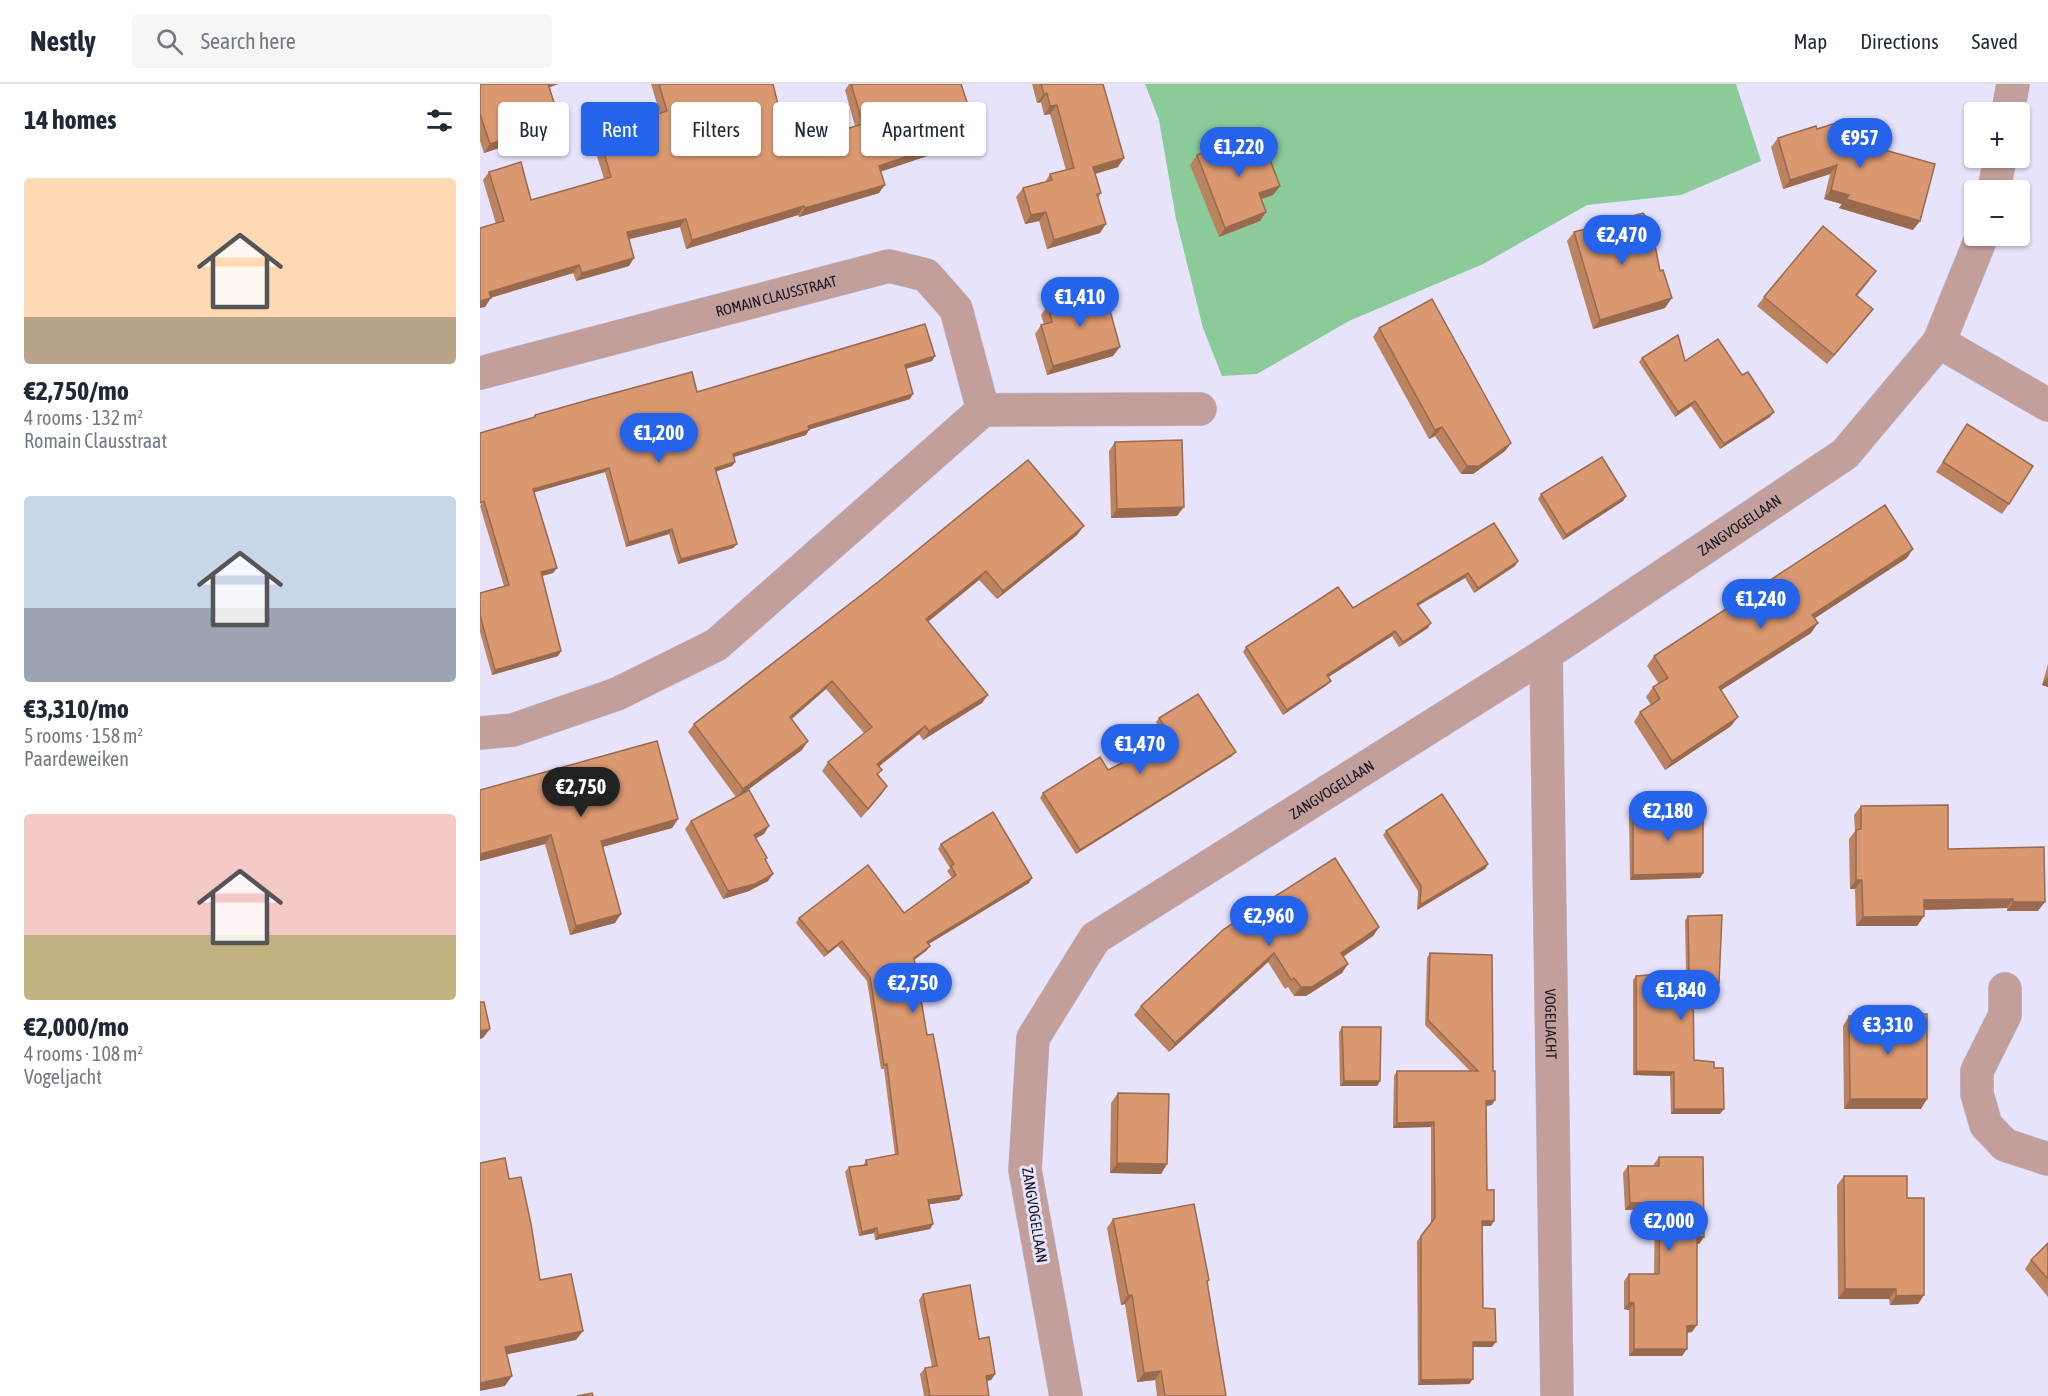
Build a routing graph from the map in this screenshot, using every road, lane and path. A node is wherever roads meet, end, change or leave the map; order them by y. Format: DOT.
graph roads {
  1 [pos="2013,84"];
  2 [pos="2010,102"];
  3 [pos="1978,246"];
  4 [pos="1939,342"];
  5 [pos="480,373"];
  6 [pos="2048,405"];
  7 [pos="1200,409"];
  8 [pos="983,410"];
  9 [pos="1546,654"];
  10 [pos="480,733"];
  11 [pos="2005,989"];
  12 [pos="2048,1159"];
  13 [pos="1066,1396"];
  14 [pos="1557,1396"];
  1 -- 2 [label="street"];
  3 -- 4 [label="street, ZANGVOGELLAAN"];
  4 -- 6 [label="street"];
  4 -- 9 [label="street, ZANGVOGELLAAN"];
  5 -- 8 [label="street, ROMAIN CLAUSSTRAAT"];
  7 -- 8 [label="street"];
  8 -- 10 [label="street"];
  9 -- 13 [label="street, ZANGVOGELLAAN"];
  9 -- 14 [label="street, VOGELJACHT"];
  11 -- 12 [label="street"];
}
